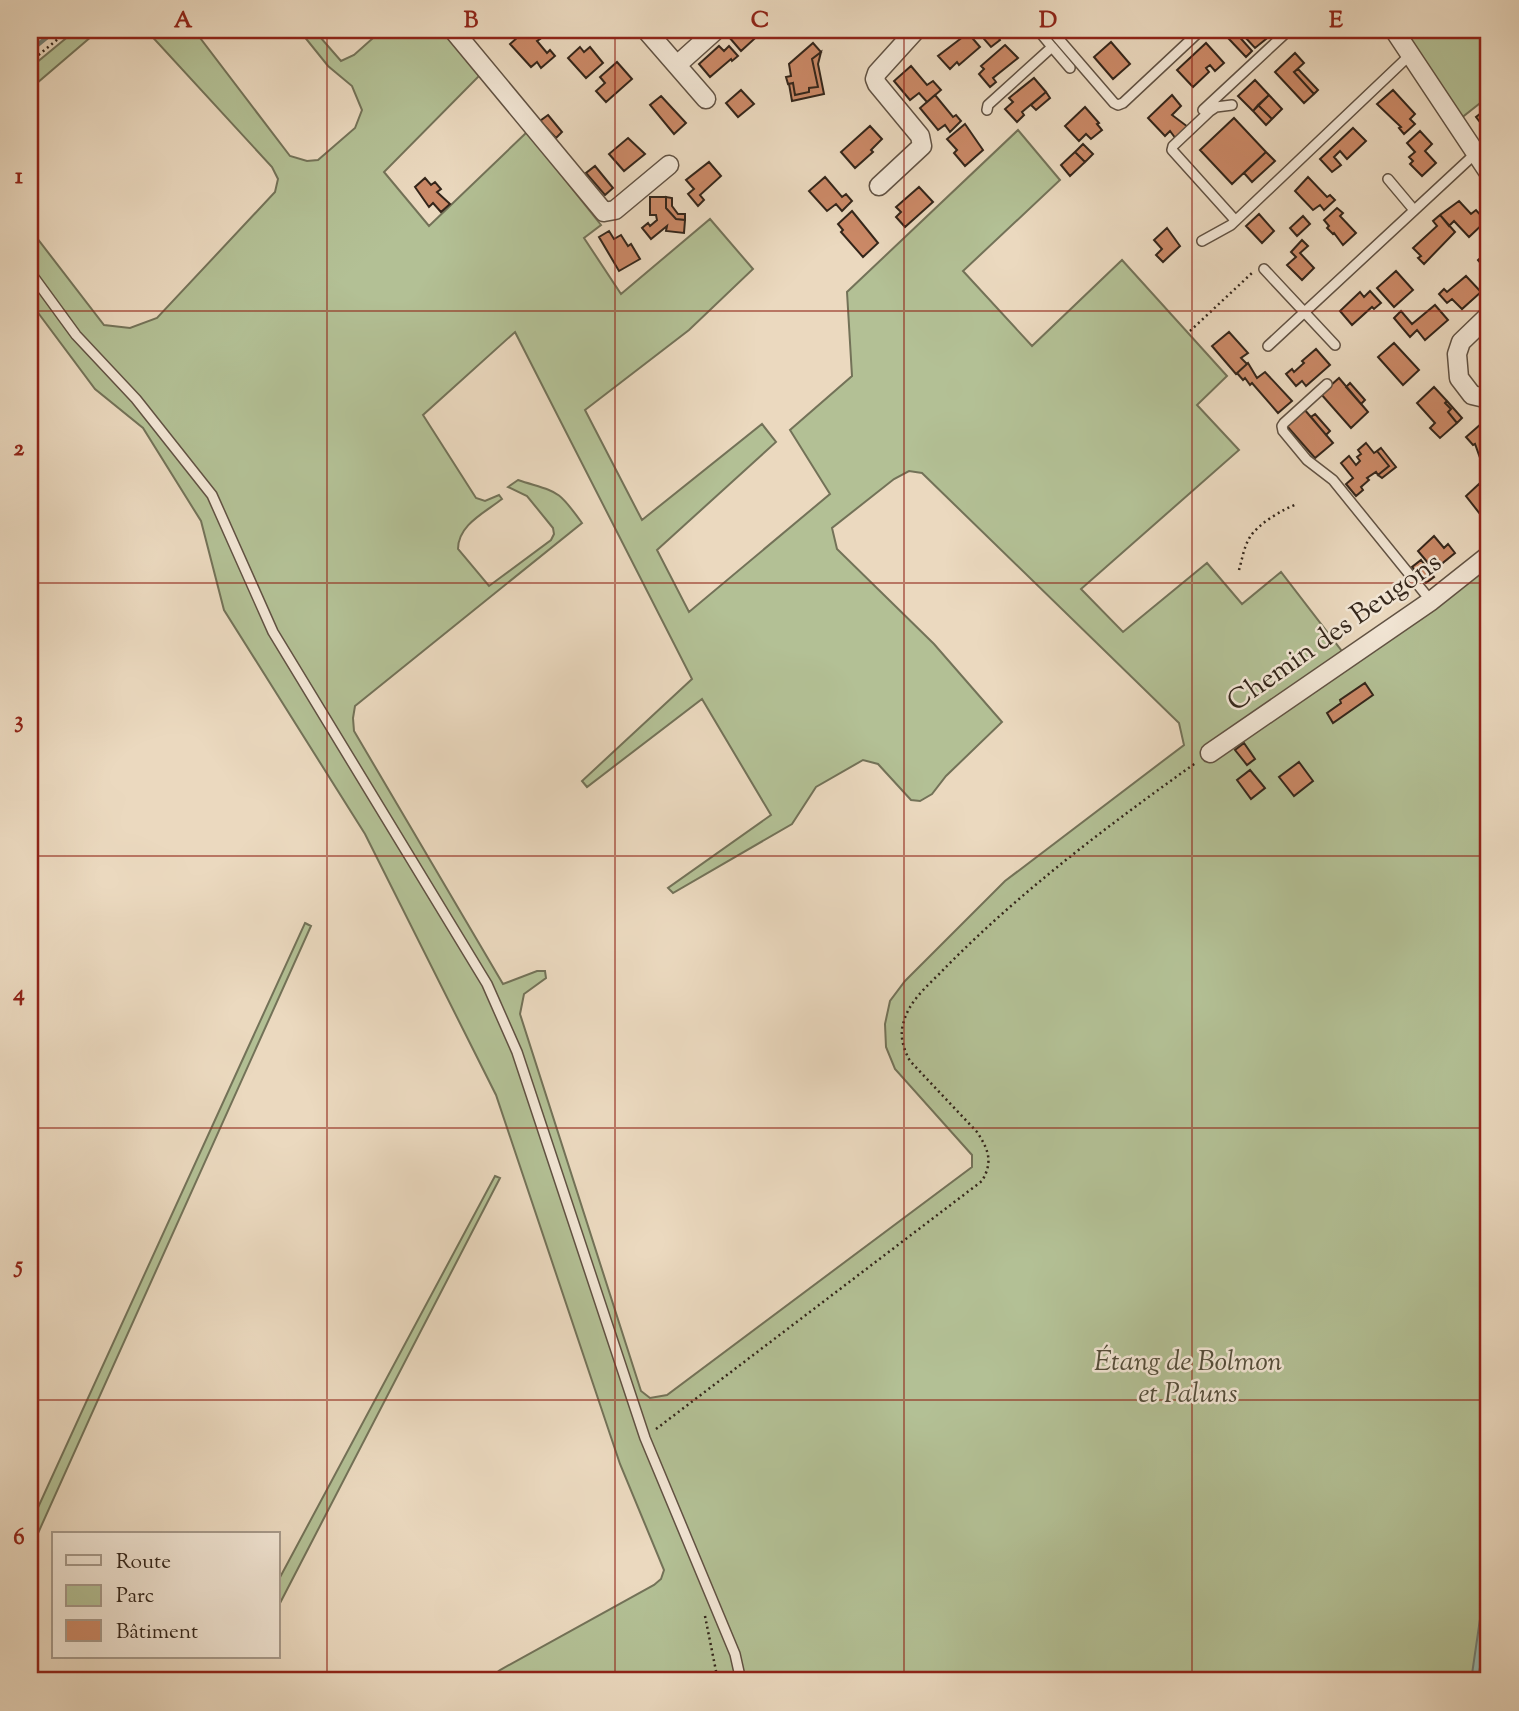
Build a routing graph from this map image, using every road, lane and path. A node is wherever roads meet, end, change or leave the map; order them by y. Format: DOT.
graph roads {
  1 [pos="69,30"];
  2 [pos="453,30"];
  3 [pos="646,30"];
  4 [pos="716,30"];
  5 [pos="916,30"];
  6 [pos="1038,30"];
  7 [pos="1051,30"];
  8 [pos="1201,30"];
  9 [pos="1289,30"];
  10 [pos="1394,30"];
  11 [pos="1052,47"];
  12 [pos="1411,54"];
  13 [pos="30,62"];
  14 [pos="677,65"];
  15 [pos="1070,68"];
  16 [pos="706,99"];
  17 [pos="1232,105"];
  18 [pos="986,107"];
  19 [pos="1203,110"];
  20 [pos="1476,153"];
  21 [pos="669,164"];
  22 [pos="1489,173"];
  23 [pos="1388,179"];
  24 [pos="879,187"];
  25 [pos="1414,210"];
  26 [pos="1236,220"];
  27 [pos="1202,240"];
  28 [pos="1264,269"];
  29 [pos="30,272"];
  30 [pos="1304,311"];
  31 [pos="1489,315"];
  32 [pos="1190,331"];
  33 [pos="1335,345"];
  34 [pos="1268,346"];
  35 [pos="1328,384"];
  36 [pos="1489,399"];
  37 [pos="1297,504"];
  38 [pos="1489,555"];
  39 [pos="1240,570"];
  40 [pos="1432,601"];
  41 [pos="1210,753"];
  42 [pos="645,1438"];
  43 [pos="712,1597"];
  44 [pos="714,1681"];
  45 [pos="741,1681"];
  1 -- 13 [label="path"];
  2 -- 21 [label="street"];
  3 -- 14 [label="street"];
  4 -- 14 [label="street"];
  5 -- 24 [label="street"];
  6 -- 11 [label="lane"];
  7 -- 8 [label="lane"];
  9 -- 19 [label="lane"];
  10 -- 12 [label="street"];
  11 -- 15 [label="lane"];
  11 -- 18 [label="lane"];
  12 -- 20 [label="street"];
  12 -- 26 [label="lane"];
  14 -- 16 [label="street"];
  17 -- 26 [label="lane"];
  20 -- 22 [label="street"];
  20 -- 25 [label="lane"];
  23 -- 25 [label="lane"];
  25 -- 30 [label="lane"];
  26 -- 27 [label="lane"];
  28 -- 30 [label="lane"];
  28 -- 32 [label="path"];
  29 -- 42 [label="lane"];
  30 -- 33 [label="lane"];
  30 -- 34 [label="lane"];
  31 -- 36 [label="street"];
  35 -- 40 [label="lane"];
  37 -- 39 [label="path"];
  38 -- 40 [label="street, Chemin des Beugons"];
  40 -- 41 [label="street, Chemin des Beugons"];
  41 -- 42 [label="path"];
  42 -- 43 [label="lane"];
  43 -- 44 [label="path"];
  43 -- 45 [label="lane"];
}
